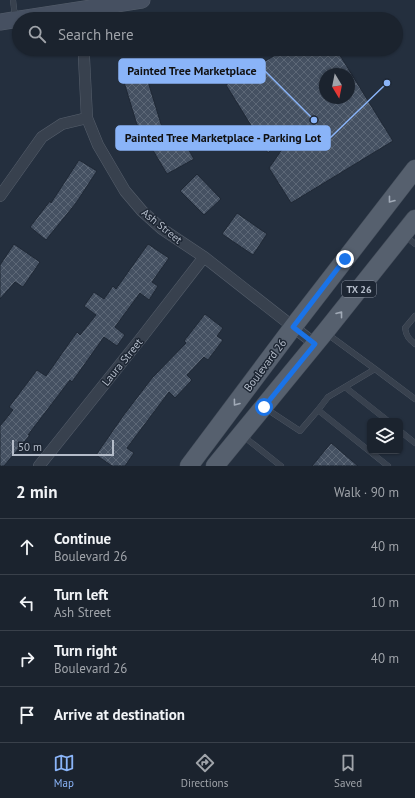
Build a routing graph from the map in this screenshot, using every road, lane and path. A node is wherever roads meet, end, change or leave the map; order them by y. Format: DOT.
graph roads {
  1 [pos="13,0"];
  2 [pos="142,0"];
  3 [pos="113,2"];
  4 [pos="16,12"];
  5 [pos="57,12"];
  6 [pos="12,20"];
  7 [pos="0,22"];
  8 [pos="84,58"];
  9 [pos="87,118"];
  10 [pos="415,169"];
  11 [pos="0,196"];
  12 [pos="415,219"];
  13 [pos="409,239"];
  14 [pos="204,257"];
  15 [pos="415,316"];
  16 [pos="293,327"];
  17 [pos="320,338"];
  18 [pos="415,344"];
  19 [pos="375,369"];
  20 [pos="345,387"];
  21 [pos="415,399"];
  22 [pos="264,407"];
  23 [pos="318,410"];
  24 [pos="384,418"];
  25 [pos="403,433"];
  26 [pos="241,435"];
  27 [pos="415,443"];
  28 [pos="39,466"];
  29 [pos="189,466"];
  30 [pos="215,466"];
  31 [pos="281,466"];
  32 [pos="388,466"];
  1 -- 4 [label="lane"];
  2 -- 3 [label="main road"];
  3 -- 5 [label="main road"];
  6 -- 7 [label="main road"];
  8 -- 9 [label="street, Ash Street"];
  9 -- 11 [label="street"];
  9 -- 14 [label="street, Ash Street"];
  10 -- 16 [label="main road, Boulevard 26 / TX 26, one-way"];
  12 -- 13 [label="main road, TX 26"];
  17 -- 13 [label="main road, TX 26, one-way"];
  14 -- 16 [label="street, Ash Street"];
  14 -- 28 [label="street, Laura Street"];
  15 -- 18 [label="lane"];
  16 -- 17 [label="street, Ash Street"];
  16 -- 29 [label="main road, Boulevard 26 / TX 26, one-way"];
  17 -- 19 [label="lane"];
  17 -- 22 [label="main road, TX 26"];
  19 -- 20 [label="lane"];
  19 -- 21 [label="lane"];
  20 -- 23 [label="lane"];
  20 -- 24 [label="lane"];
  22 -- 23 [label="lane"];
  22 -- 26 [label="main road, TX 26"];
  23 -- 32 [label="lane"];
  25 -- 27 [label="lane"];
  26 -- 30 [label="main road, TX 26"];
  26 -- 31 [label="lane"];
}
